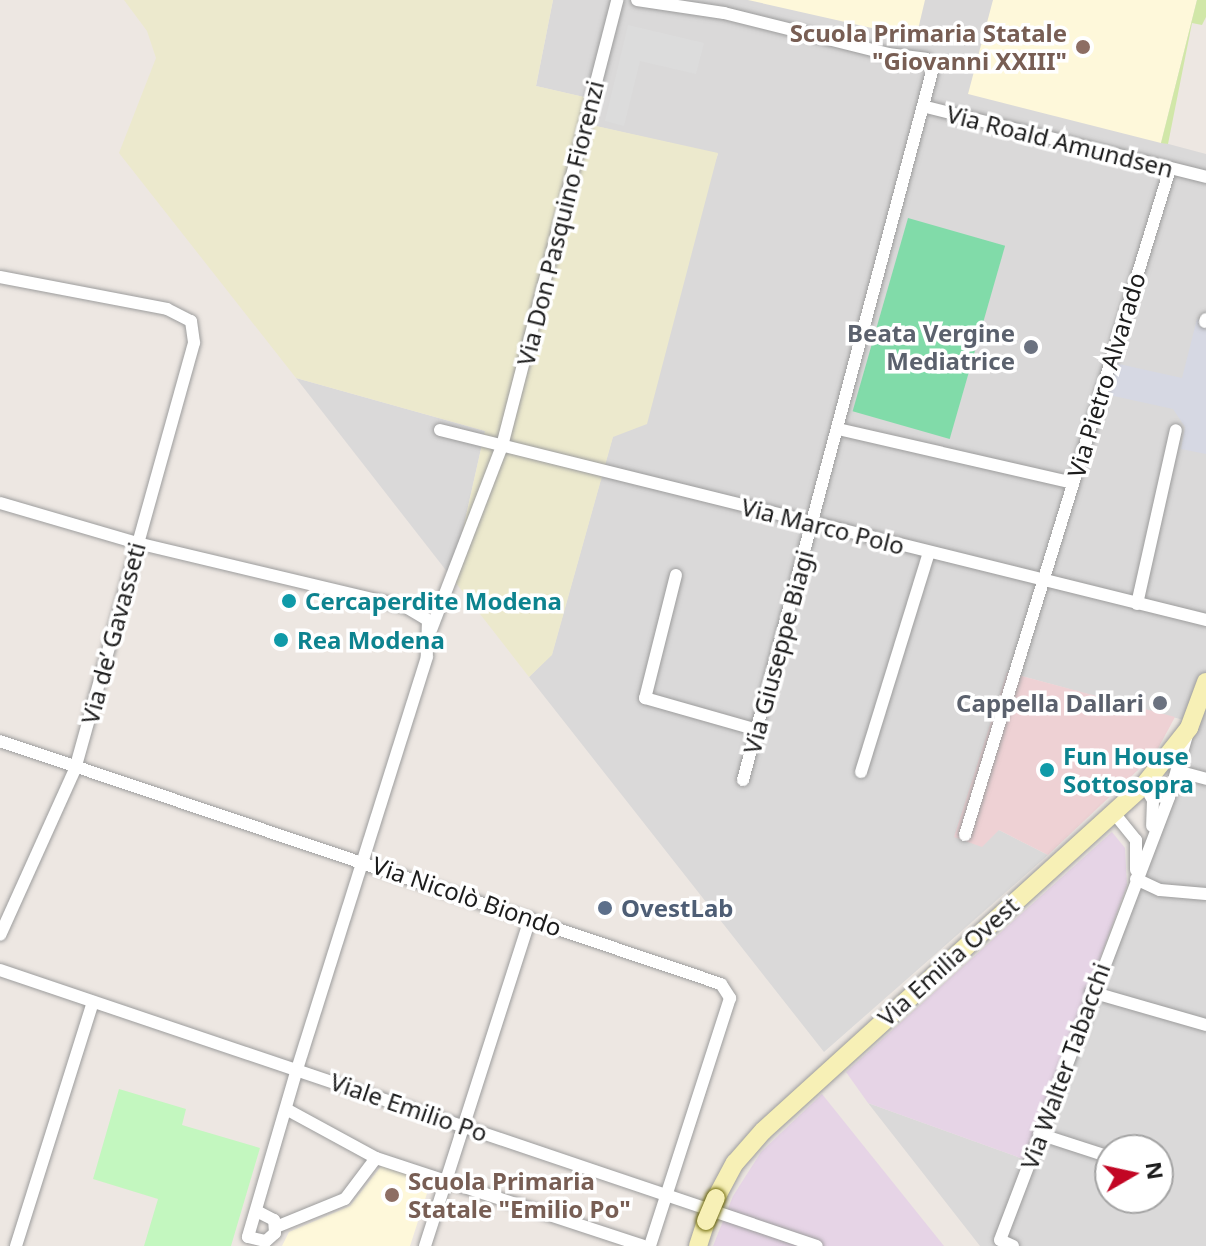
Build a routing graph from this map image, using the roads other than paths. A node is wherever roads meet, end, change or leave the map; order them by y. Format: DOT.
graph roads {
  1 [pos="617,0"];
  2 [pos="637,0"];
  3 [pos="926,107"];
  4 [pos="1170,169"];
  5 [pos="1206,177"];
  6 [pos="0,277"];
  7 [pos="838,429"];
  8 [pos="440,430"];
  9 [pos="1176,430"];
  10 [pos="502,446"];
  11 [pos="1073,483"];
  12 [pos="0,503"];
  13 [pos="812,523"];
  14 [pos="137,543"];
  15 [pos="929,552"];
  16 [pos="676,575"];
  17 [pos="1043,581"];
  18 [pos="1137,604"];
  19 [pos="1206,620"];
  20 [pos="431,630"];
  21 [pos="1206,682"];
  22 [pos="1189,728"];
  23 [pos="757,730"];
  24 [pos="0,741"];
  25 [pos="76,767"];
  26 [pos="1177,771"];
  27 [pos="861,772"];
  28 [pos="1206,779"];
  29 [pos="743,780"];
  30 [pos="1144,785"];
  31 [pos="1114,813"];
  32 [pos="965,835"];
  33 [pos="362,861"];
  34 [pos="1136,879"];
  35 [pos="1206,894"];
  36 [pos="530,918"];
  37 [pos="0,935"];
  38 [pos="0,970"];
  39 [pos="1091,992"];
  40 [pos="93,1002"];
  41 [pos="1206,1025"];
  42 [pos="297,1069"];
  43 [pos="286,1109"];
  44 [pos="461,1125"];
  45 [pos="1039,1134"];
  46 [pos="1094,1152"];
  47 [pos="376,1158"];
  48 [pos="445,1180"];
  49 [pos="669,1194"];
  50 [pos="256,1211"];
  51 [pos="276,1227"];
  52 [pos="16,1246"];
  53 [pos="425,1246"];
  54 [pos="643,1246"];
  55 [pos="650,1246"];
  56 [pos="698,1246"];
  57 [pos="817,1246"];
  58 [pos="1013,1246"];
  1 -- 10 [label="street, Via Don Pasquino Fiorenzi"];
  2 -- 3 [label="street, Via Roald Amundsen"];
  3 -- 4 [label="street, Via Roald Amundsen"];
  3 -- 7 [label="street, Via Giuseppe Biagi"];
  4 -- 5 [label="street, Via Roald Amundsen"];
  4 -- 11 [label="street, Via Pietro Alvarado"];
  6 -- 14 [label="street, Via de’ Gavasseti"];
  7 -- 11 [label="street"];
  7 -- 13 [label="street, Via Giuseppe Biagi"];
  8 -- 10 [label="street, Via Marco Polo"];
  9 -- 18 [label="street"];
  10 -- 13 [label="street, Via Marco Polo"];
  10 -- 20 [label="street, Via Don Pasquino Fiorenzi"];
  11 -- 17 [label="street, Via Pietro Alvarado"];
  12 -- 14 [label="street"];
  13 -- 15 [label="street, Via Marco Polo"];
  13 -- 23 [label="street, Via Giuseppe Biagi"];
  14 -- 20 [label="street"];
  14 -- 25 [label="street, Via de’ Gavasseti"];
  15 -- 17 [label="street, Via Marco Polo"];
  15 -- 27 [label="street"];
  16 -- 23 [label="street"];
  17 -- 18 [label="street, Via Marco Polo"];
  17 -- 32 [label="street, Via Pietro Alvarado"];
  18 -- 19 [label="street, Via Marco Polo"];
  20 -- 33 [label="street, Via Don Pasquino Fiorenzi"];
  21 -- 22 [label="main road, Via Emilia Ovest"];
  22 -- 26 [label="street, Via Walter Tabacchi"];
  22 -- 30 [label="main road, Via Emilia Ovest"];
  23 -- 29 [label="street, Via Giuseppe Biagi"];
  24 -- 25 [label="street, Via Nicolò Biondo"];
  25 -- 33 [label="street, Via Nicolò Biondo"];
  25 -- 37 [label="street, Via de’ Gavasseti"];
  26 -- 28 [label="street"];
  26 -- 34 [label="street, Via Walter Tabacchi"];
  30 -- 31 [label="main road, Via Emilia Ovest"];
  30 -- 34 [label="street, Via Walter Tabacchi"];
  31 -- 34 [label="street, Via Walter Tabacchi"];
  31 -- 56 [label="main road, Via Emilia Ovest, bridge"];
  33 -- 36 [label="street, Via Nicolò Biondo"];
  33 -- 42 [label="street, Via Don Pasquino Fiorenzi"];
  34 -- 35 [label="street"];
  34 -- 39 [label="street, Via Walter Tabacchi"];
  36 -- 44 [label="street"];
  36 -- 49 [label="street, Via Nicolò Biondo"];
  38 -- 40 [label="street, Viale Emilio Po"];
  39 -- 41 [label="street"];
  39 -- 45 [label="street, Via Walter Tabacchi"];
  40 -- 42 [label="street, Viale Emilio Po"];
  40 -- 52 [label="street"];
  42 -- 43 [label="street, Via Don Pasquino Fiorenzi"];
  42 -- 44 [label="street, Viale Emilio Po"];
  43 -- 47 [label="street"];
  43 -- 50 [label="street, Via Don Pasquino Fiorenzi"];
  44 -- 48 [label="street"];
  44 -- 49 [label="street, Viale Emilio Po"];
  45 -- 46 [label="street"];
  45 -- 58 [label="street, Via Walter Tabacchi"];
  47 -- 48 [label="street"];
  47 -- 51 [label="street"];
  48 -- 53 [label="street"];
  48 -- 54 [label="street"];
  49 -- 55 [label="street"];
  49 -- 57 [label="street, Viale Emilio Po"];
  50 -- 51 [label="street"];
  50 -- 51 [label="street"];
}
